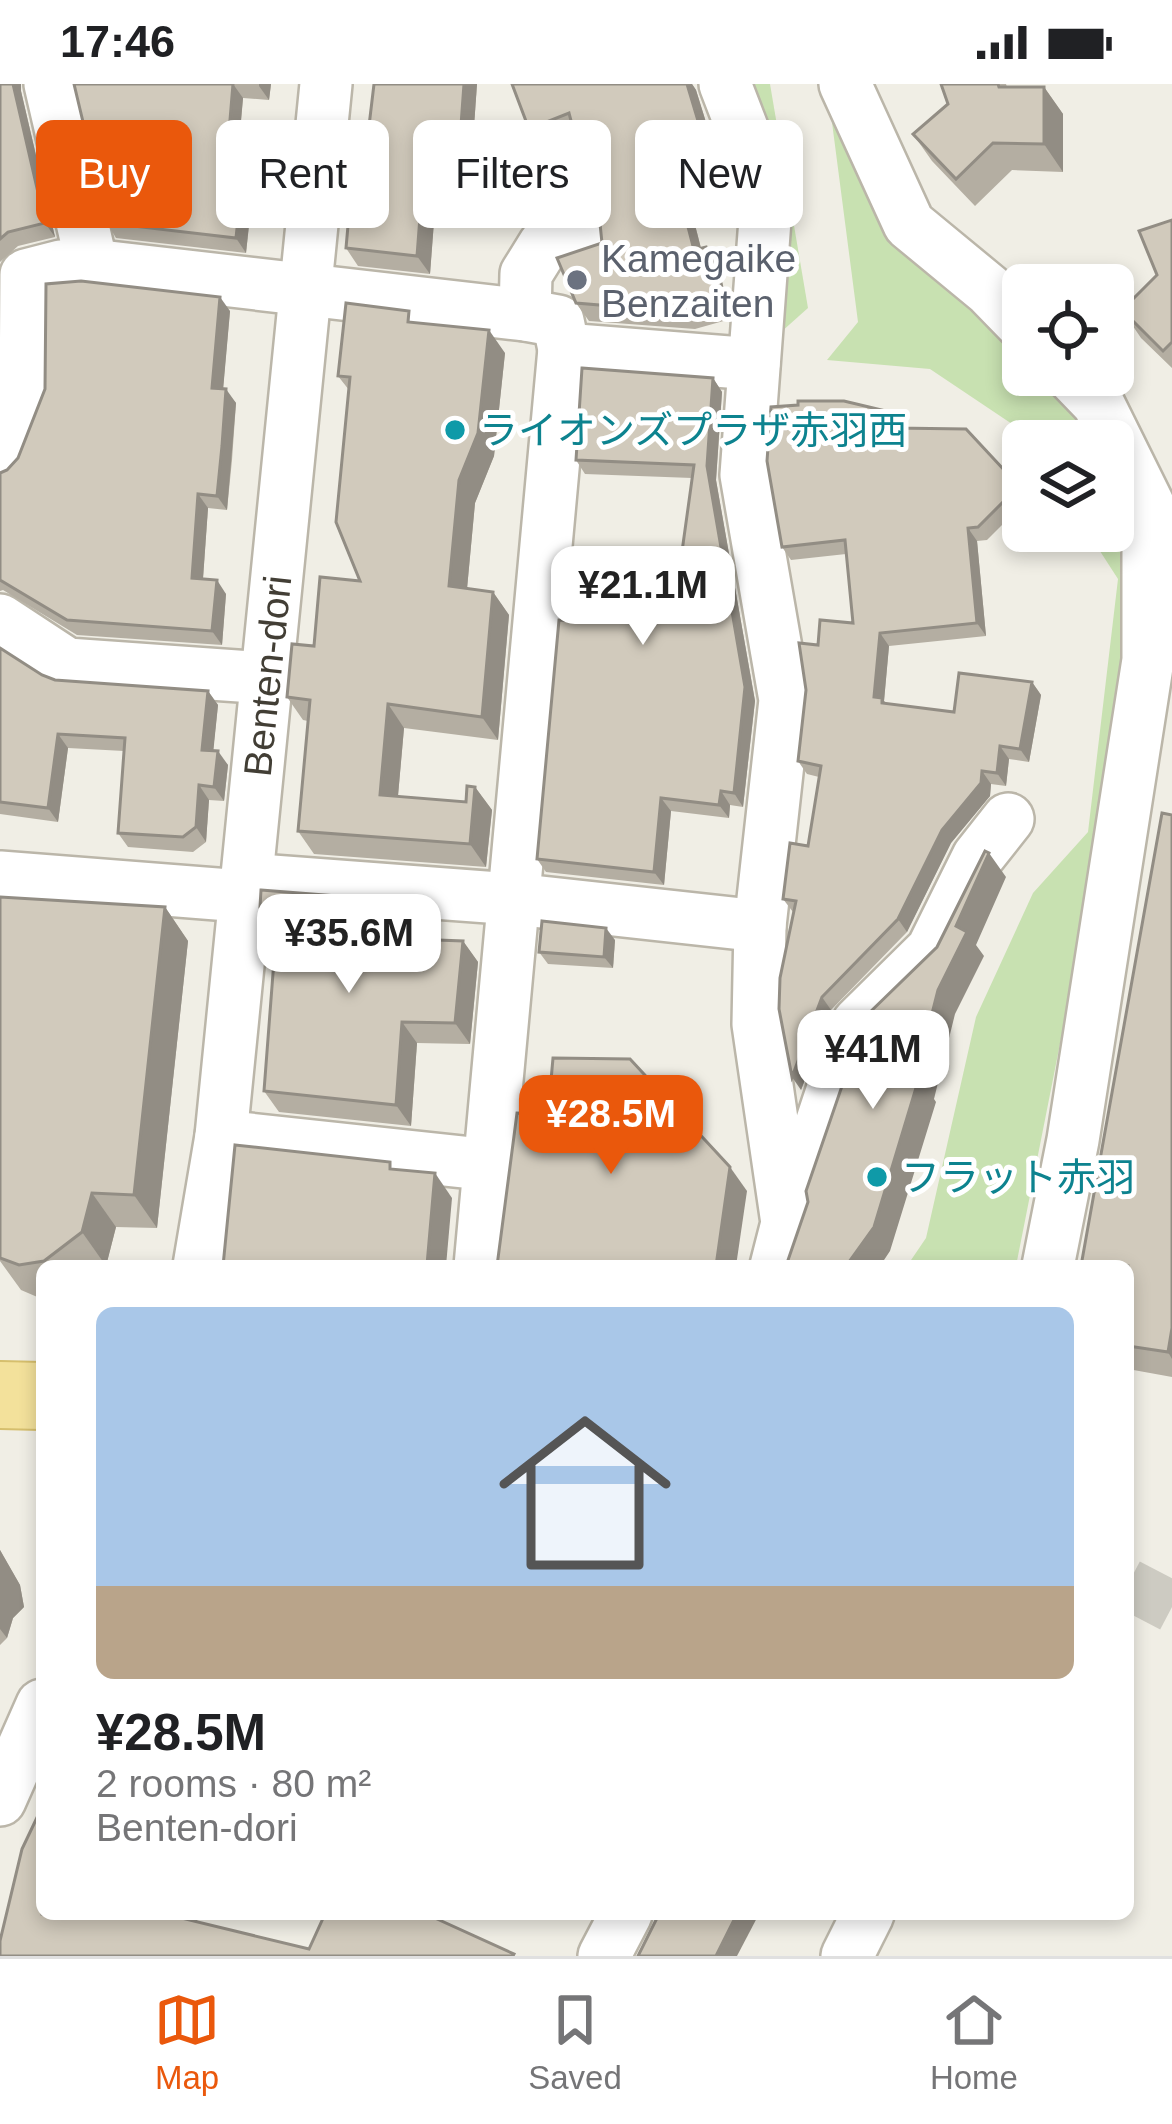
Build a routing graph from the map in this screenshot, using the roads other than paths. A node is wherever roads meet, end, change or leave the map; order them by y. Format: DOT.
graph roads {
  1 [pos="50,84"];
  2 [pos="326,84"];
  3 [pos="725,84"];
  4 [pos="845,84"];
  5 [pos="582,231"];
  6 [pos="92,265"];
  7 [pos="308,290"];
  8 [pos="1002,304"];
  9 [pos="525,314"];
  10 [pos="564,349"];
  11 [pos="754,364"];
  12 [pos="1091,396"];
  13 [pos="0,460"];
  14 [pos="0,620"];
  15 [pos="266,678"];
  16 [pos="1008,819"];
  17 [pos="0,877"];
  18 [pos="244,888"];
  19 [pos="514,899"];
  20 [pos="760,926"];
  21 [pos="220,1136"];
  22 [pos="491,1165"];
  23 [pos="782,1245"];
  24 [pos="201,1260"];
  25 [pos="481,1260"];
  26 [pos="1049,1260"];
  27 [pos="0,1395"];
  28 [pos="36,1396"];
  29 [pos="36,1726"];
  30 [pos="16,1794"];
  31 [pos="623,1920"];
  32 [pos="865,1920"];
  33 [pos="604,1956"];
  34 [pos="847,1956"];
  1 -- 6 [label="street"];
  2 -- 7 [label="street, Benten-dori"];
  3 -- 11 [label="street"];
  4 -- 8 [label="street"];
  5 -- 9 [label="street"];
  6 -- 7 [label="street"];
  6 -- 13 [label="street"];
  7 -- 9 [label="street"];
  7 -- 15 [label="street, Benten-dori"];
  9 -- 10 [label="street"];
  10 -- 11 [label="street"];
  10 -- 19 [label="street"];
  11 -- 20 [label="street"];
  12 -- 26 [label="street"];
  14 -- 15 [label="street"];
  15 -- 18 [label="street, Benten-dori"];
  16 -- 23 [label="street"];
  17 -- 18 [label="street"];
  18 -- 19 [label="street"];
  18 -- 21 [label="street, Benten-dori"];
  19 -- 20 [label="street"];
  19 -- 22 [label="street"];
  20 -- 23 [label="street"];
  21 -- 22 [label="street"];
  21 -- 24 [label="street, Benten-dori"];
  22 -- 25 [label="street"];
  27 -- 28 [label="main road"];
  29 -- 30 [label="street"];
  31 -- 33 [label="street"];
  32 -- 34 [label="street"];
}
